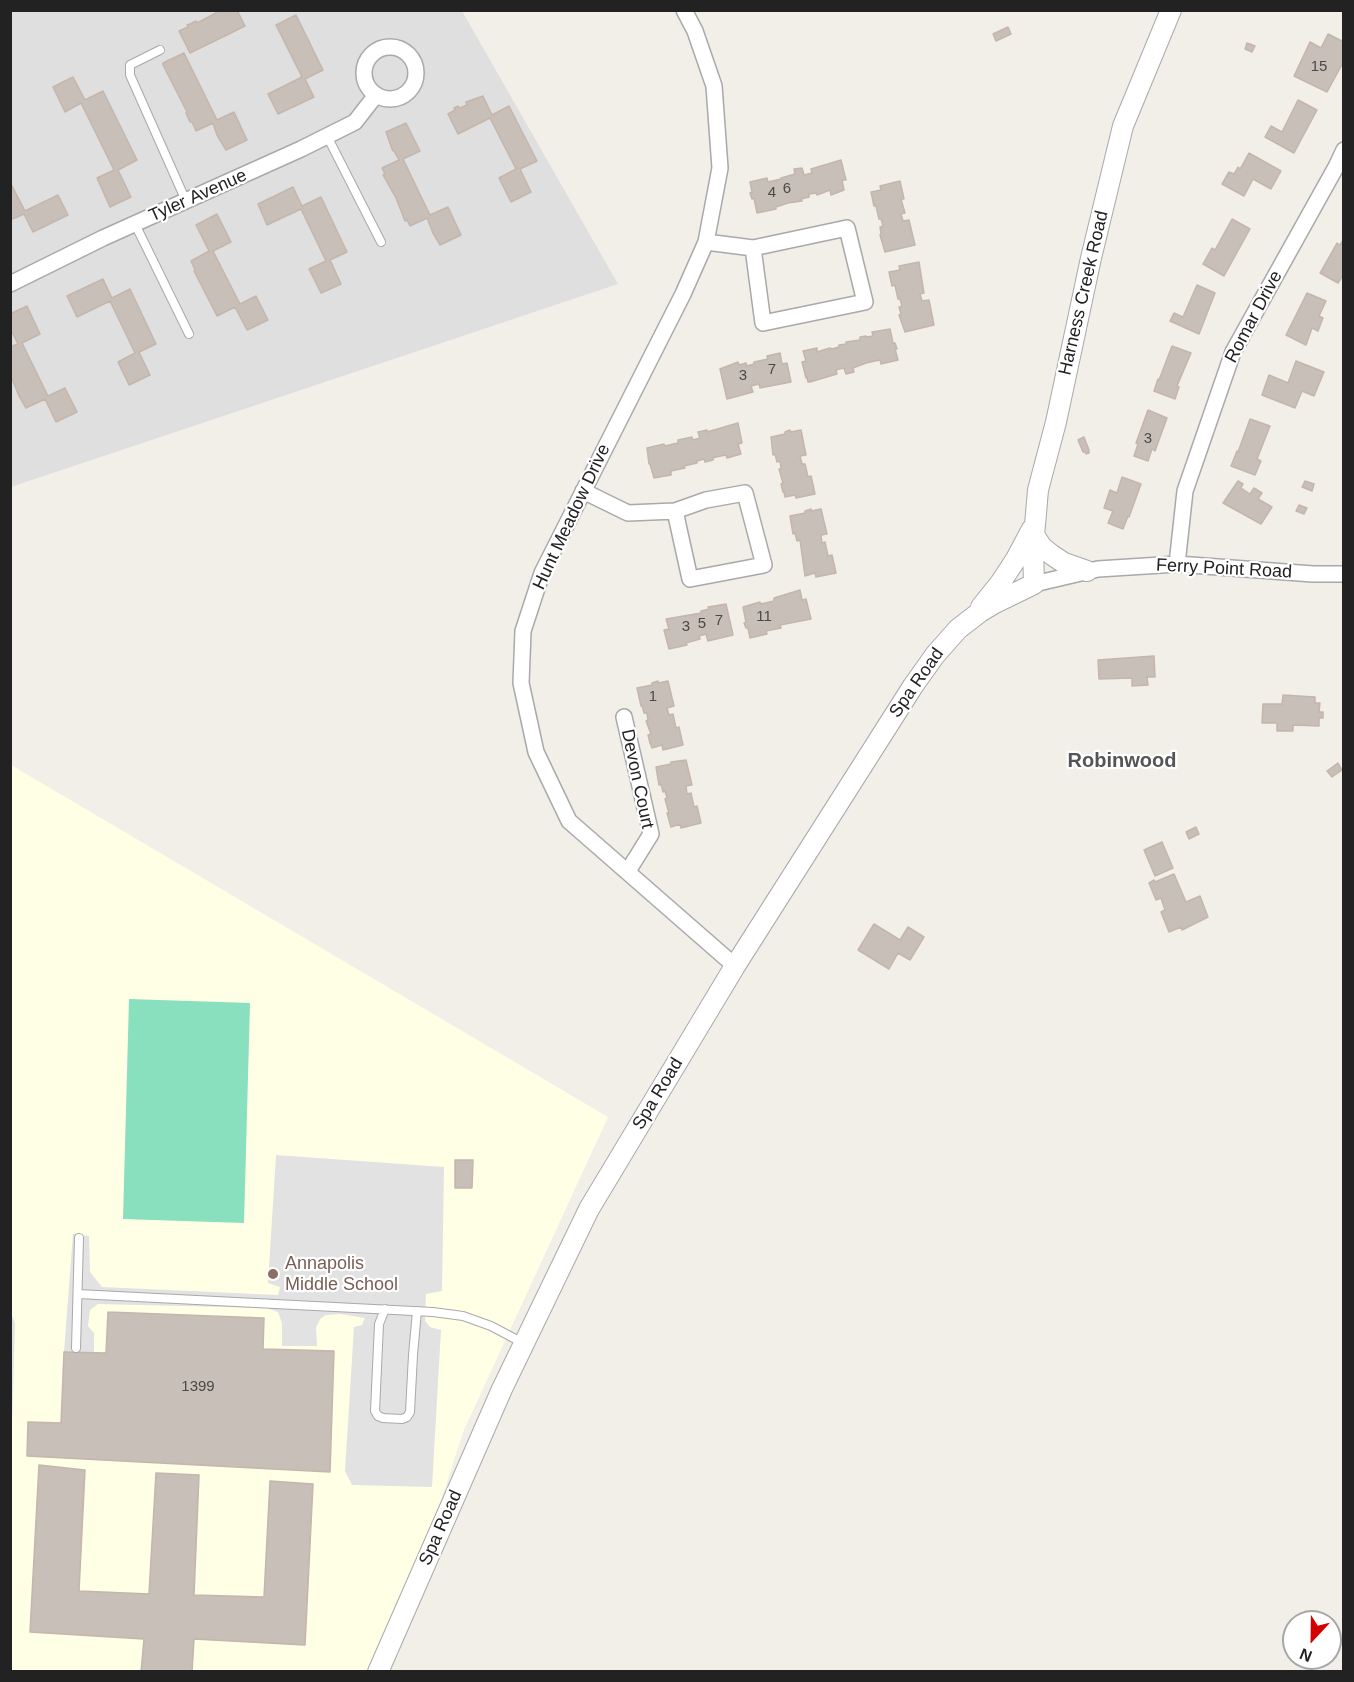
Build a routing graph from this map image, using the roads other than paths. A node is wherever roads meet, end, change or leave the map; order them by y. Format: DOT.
graph roads {
  1 [pos="684,10"];
  2 [pos="1171,10"];
  3 [pos="160,50"];
  4 [pos="376,95"];
  5 [pos="327,136"];
  6 [pos="1344,150"];
  7 [pos="186,201"];
  8 [pos="135,224"];
  9 [pos="381,242"];
  10 [pos="706,242"];
  11 [pos="753,248"];
  12 [pos="10,284"];
  13 [pos="189,334"];
  14 [pos="583,490"];
  15 [pos="675,511"];
  16 [pos="1034,530"];
  17 [pos="1177,564"];
  18 [pos="1087,572"];
  19 [pos="1344,574"];
  20 [pos="1034,584"];
  21 [pos="974,616"];
  22 [pos="624,717"];
  23 [pos="628,871"];
  24 [pos="735,966"];
  25 [pos="79,1238"];
  26 [pos="78,1294"];
  27 [pos="384,1309"];
  28 [pos="417,1311"];
  29 [pos="524,1344"];
  30 [pos="76,1348"];
  31 [pos="378,1671"];
  1 -- 10 [label="street, Hunt Meadow Drive"];
  2 -- 16 [label="street, Harness Creek Road"];
  3 -- 7 [label="lane"];
  4 -- 5 [label="street, Tyler Avenue"];
  5 -- 7 [label="street, Tyler Avenue"];
  5 -- 9 [label="lane"];
  6 -- 17 [label="street, Romar Drive"];
  7 -- 8 [label="street, Tyler Avenue"];
  8 -- 12 [label="street, Tyler Avenue"];
  8 -- 13 [label="lane"];
  10 -- 11 [label="street"];
  10 -- 14 [label="street, Hunt Meadow Drive"];
  11 -- 11 [label="street"];
  14 -- 15 [label="street"];
  14 -- 23 [label="street, Hunt Meadow Drive"];
  15 -- 15 [label="street"];
  16 -- 18 [label="street"];
  16 -- 20 [label="street, Harness Creek Road"];
  16 -- 21 [label="street"];
  17 -- 18 [label="street, Ferry Point Road"];
  17 -- 19 [label="street, Ferry Point Road"];
  18 -- 20 [label="street, Ferry Point Road"];
  20 -- 21 [label="street, Spa Road"];
  21 -- 24 [label="street, Spa Road"];
  22 -- 23 [label="street, Devon Court"];
  23 -- 24 [label="street, Hunt Meadow Drive"];
  24 -- 29 [label="street, Spa Road"];
  25 -- 26 [label="lane"];
  26 -- 27 [label="lane"];
  26 -- 30 [label="lane"];
  27 -- 28 [label="lane"];
  27 -- 28 [label="lane"];
  28 -- 29 [label="lane"];
  29 -- 31 [label="street, Spa Road"];
}
